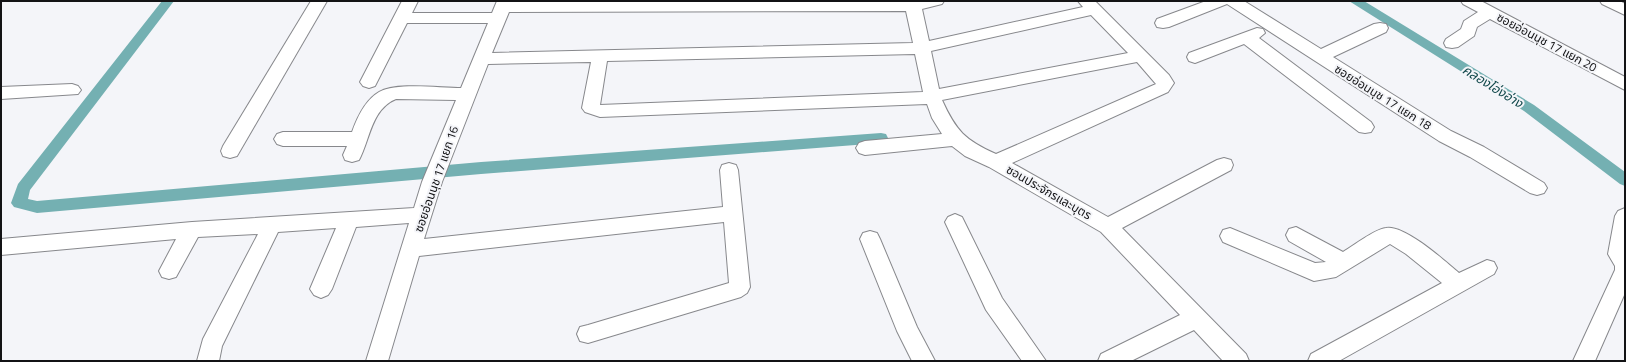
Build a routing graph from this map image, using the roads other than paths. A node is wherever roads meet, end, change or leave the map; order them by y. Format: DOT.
graph roads {
  1 [pos="319,1"];
  2 [pos="410,1"];
  3 [pos="936,1"];
  4 [pos="1221,1"];
  5 [pos="1233,1"];
  6 [pos="1469,1"];
  7 [pos="1608,1"];
  8 [pos="912,3"];
  9 [pos="1091,5"];
  10 [pos="502,9"];
  11 [pos="1625,10"];
  12 [pos="1489,12"];
  13 [pos="401,18"];
  14 [pos="1163,23"];
  15 [pos="1273,27"];
  16 [pos="1380,28"];
  17 [pos="1246,37"];
  18 [pos="1452,43"];
  19 [pos="922,48"];
  20 [pos="600,56"];
  21 [pos="1141,56"];
  22 [pos="1195,57"];
  23 [pos="1319,57"];
  24 [pos="481,59"];
  25 [pos="369,82"];
  26 [pos="1625,84"];
  27 [pos="72,90"];
  28 [pos="1,93"];
  29 [pos="467,94"];
  30 [pos="932,97"];
  31 [pos="1365,127"];
  32 [pos="283,139"];
  33 [pos="955,139"];
  34 [pos="865,148"];
  35 [pos="230,151"];
  36 [pos="996,162"];
  37 [pos="1224,165"];
  38 [pos="729,170"];
  39 [pos="1537,188"];
  40 [pos="733,213"];
  41 [pos="422,215"];
  42 [pos="1625,216"];
  43 [pos="349,220"];
  44 [pos="955,222"];
  45 [pos="272,225"];
  46 [pos="1108,226"];
  47 [pos="192,230"];
  48 [pos="1296,235"];
  49 [pos="1230,236"];
  50 [pos="870,239"];
  51 [pos="1,247"];
  52 [pos="412,249"];
  53 [pos="1344,263"];
  54 [pos="1487,268"];
  55 [pos="169,271"];
  56 [pos="1458,284"];
  57 [pos="321,289"];
  58 [pos="1196,318"];
  59 [pos="588,334"];
  60 [pos="208,361"];
  61 [pos="377,361"];
  62 [pos="924,361"];
  63 [pos="1035,361"];
  64 [pos="1109,361"];
  65 [pos="1238,361"];
  66 [pos="1319,361"];
  67 [pos="1584,361"];
  1 -- 35 [label="street"];
  2 -- 13 [label="street"];
  3 -- 8 [label="street"];
  4 -- 14 [label="street"];
  5 -- 15 [label="street, ซอยอ่อนนุช 17 แยก 18"];
  6 -- 12 [label="street, ซอยอ่อนนุช 17 แยก 20"];
  7 -- 11 [label="street"];
  8 -- 10 [label="street"];
  8 -- 19 [label="street, ซอนประจักรและบุตร"];
  9 -- 19 [label="street"];
  9 -- 21 [label="street"];
  10 -- 13 [label="street"];
  10 -- 24 [label="street, ซอยอ่อนนุช 17 แยก 16"];
  12 -- 18 [label="street"];
  12 -- 26 [label="street, ซอยอ่อนนุช 17 แยก 20"];
  13 -- 25 [label="street"];
  15 -- 17 [label="street"];
  15 -- 23 [label="street, ซอยอ่อนนุช 17 แยก 18"];
  16 -- 23 [label="street"];
  17 -- 22 [label="street"];
  17 -- 31 [label="street"];
  19 -- 20 [label="street"];
  19 -- 30 [label="street, ซอนประจักรและบุตร"];
  20 -- 24 [label="street"];
  20 -- 30 [label="street"];
  21 -- 30 [label="street"];
  21 -- 36 [label="street"];
  23 -- 39 [label="street, ซอยอ่อนนุช 17 แยก 18"];
  24 -- 29 [label="street, ซอยอ่อนนุช 17 แยก 16"];
  27 -- 28 [label="street"];
  29 -- 32 [label="street"];
  29 -- 41 [label="street, ซอยอ่อนนุช 17 แยก 16"];
  30 -- 33 [label="street, ซอนประจักรและบุตร"];
  33 -- 34 [label="street"];
  33 -- 36 [label="street, ซอนประจักรและบุตร"];
  36 -- 46 [label="street, ซอนประจักรและบุตร"];
  37 -- 46 [label="street"];
  38 -- 40 [label="street"];
  40 -- 52 [label="street"];
  40 -- 59 [label="street"];
  41 -- 43 [label="street"];
  41 -- 52 [label="street, ซอยอ่อนนุช 17 แยก 16"];
  42 -- 67 [label="street"];
  43 -- 45 [label="street"];
  43 -- 57 [label="street"];
  44 -- 63 [label="street"];
  45 -- 47 [label="street"];
  45 -- 60 [label="street"];
  46 -- 58 [label="street, ซอนประจักรและบุตร"];
  47 -- 51 [label="street"];
  47 -- 55 [label="street"];
  48 -- 53 [label="street"];
  49 -- 53 [label="street"];
  50 -- 62 [label="street"];
  52 -- 61 [label="street, ซอยอ่อนนุช 17 แยก 16"];
  53 -- 56 [label="street"];
  54 -- 56 [label="street"];
  56 -- 66 [label="street"];
  58 -- 64 [label="street"];
  58 -- 65 [label="street, ซอนประจักรและบุตร"];
}
